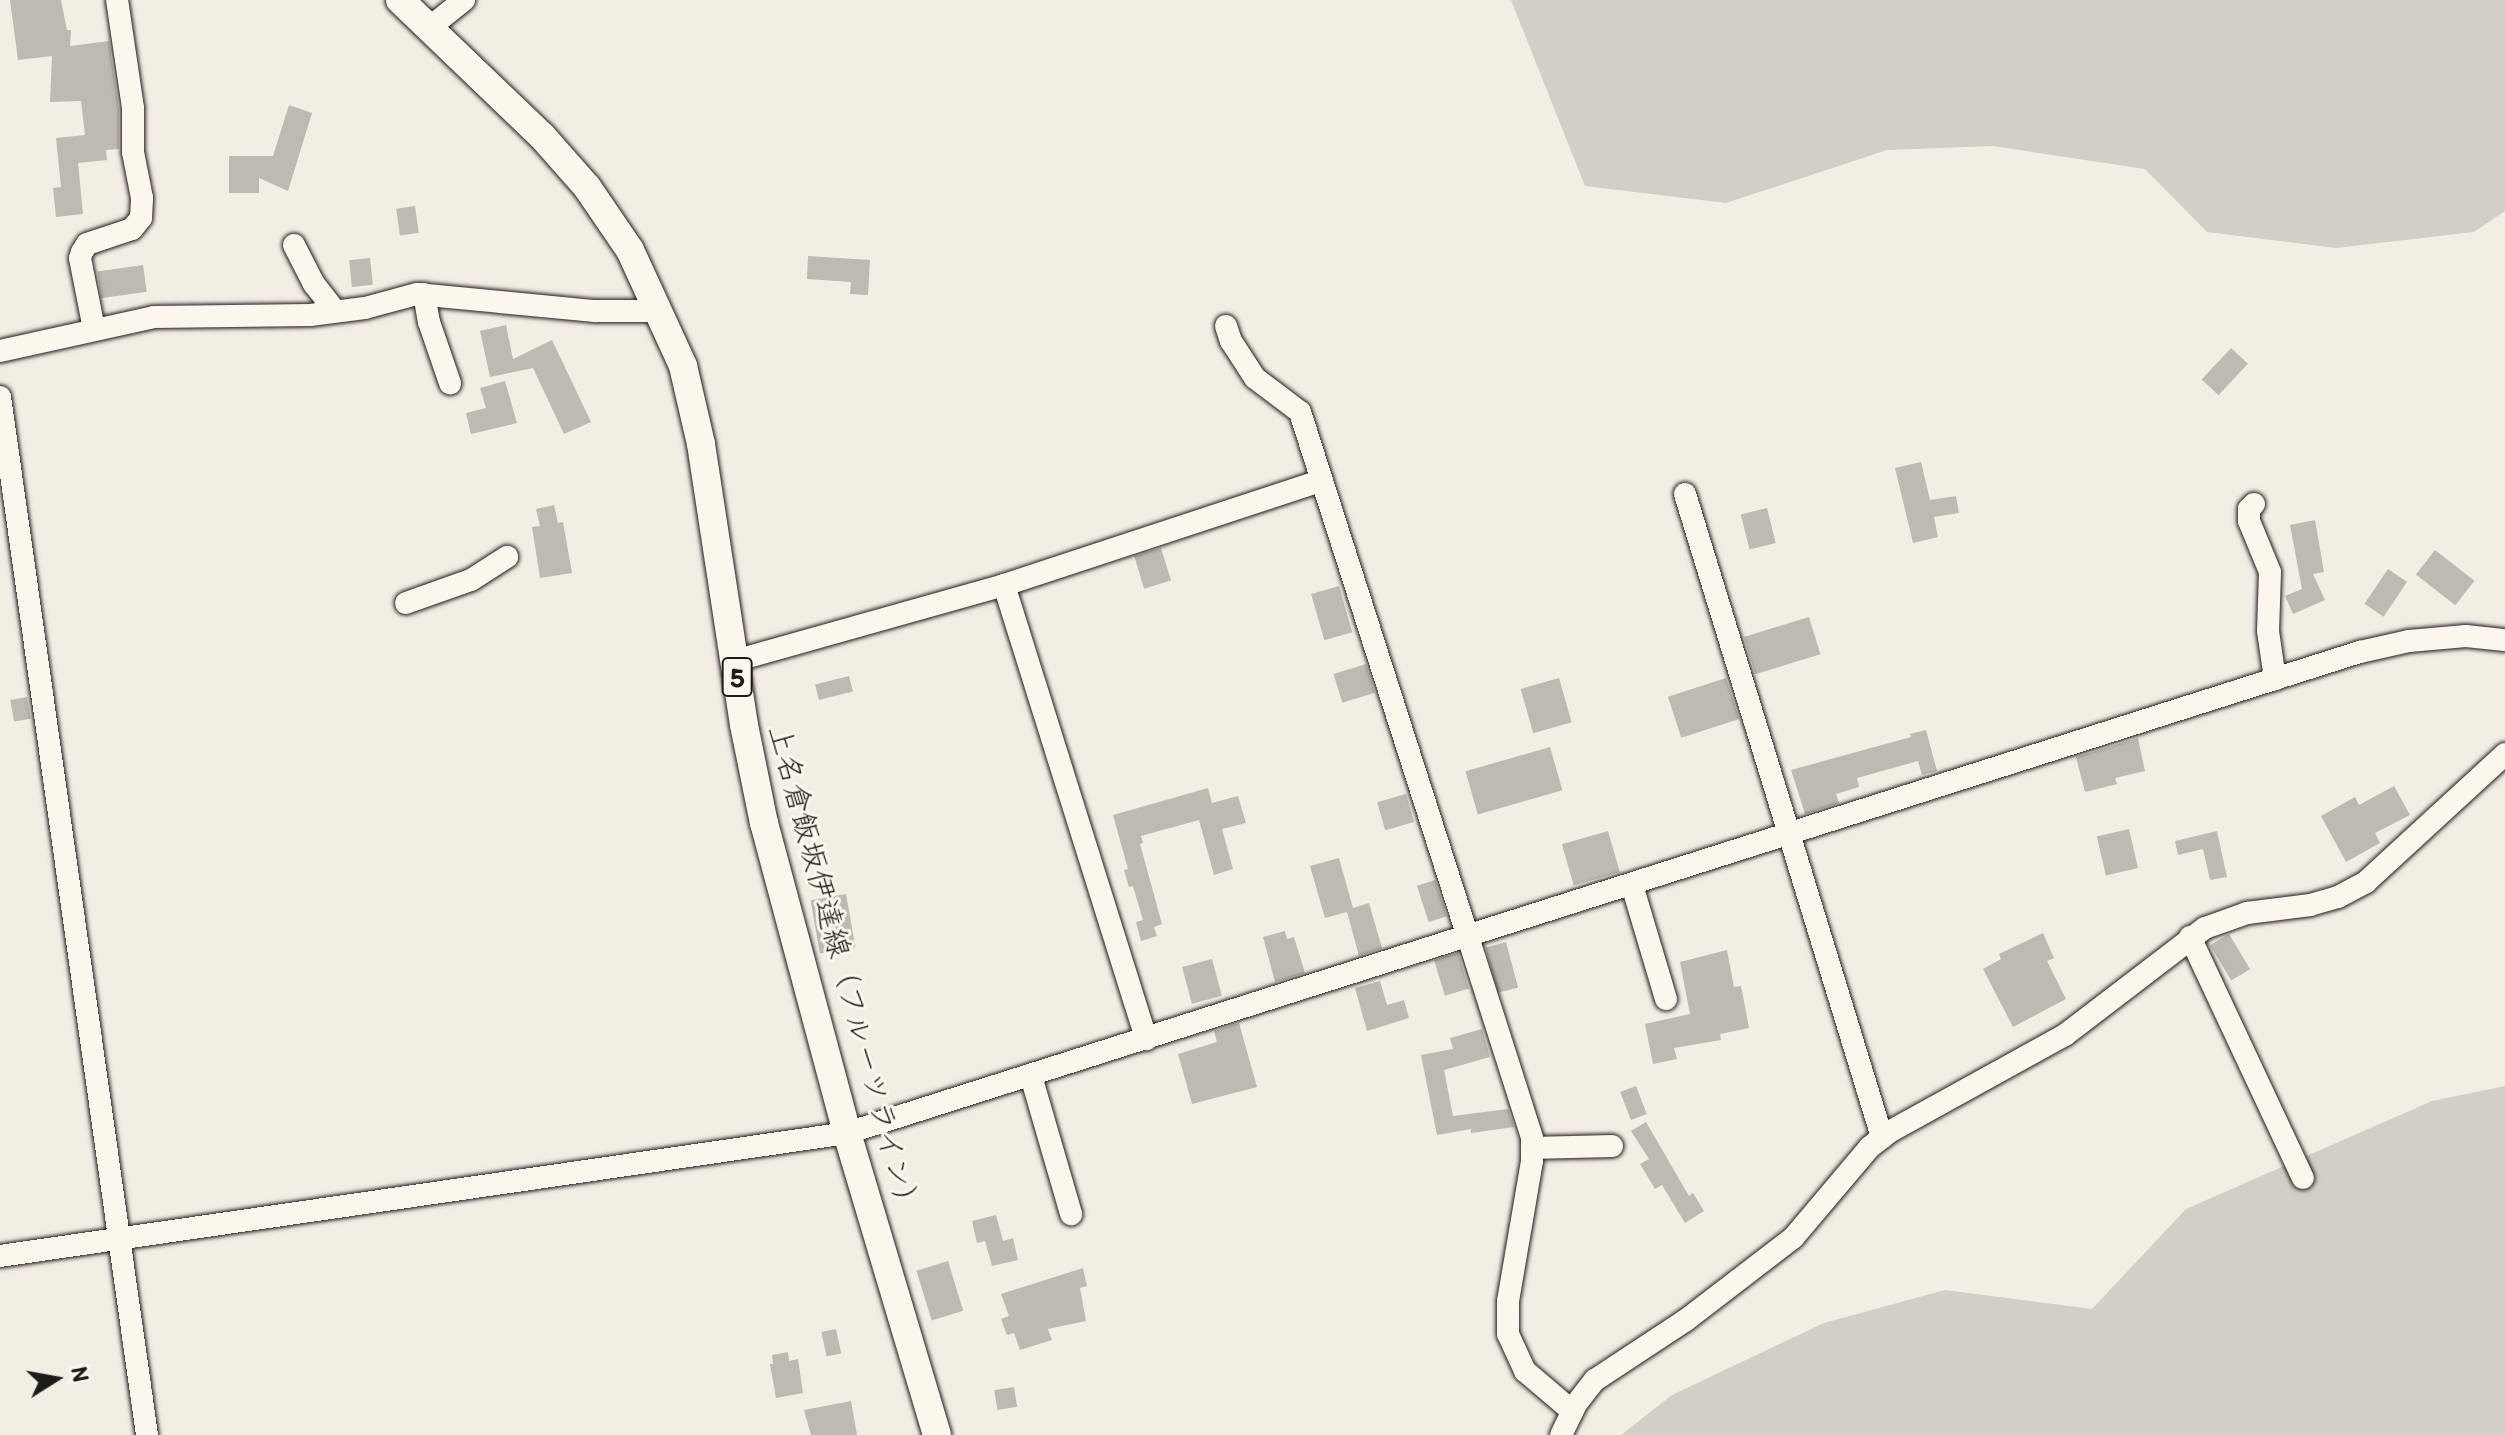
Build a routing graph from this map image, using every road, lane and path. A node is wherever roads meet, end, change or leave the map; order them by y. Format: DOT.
graph roads {
  1 [pos="117,0"];
  2 [pos="400,0"];
  3 [pos="464,0"];
  4 [pos="429,28"];
  5 [pos="294,245"];
  6 [pos="424,294"];
  7 [pos="335,311"];
  8 [pos="659,311"];
  9 [pos="1226,326"];
  10 [pos="94,329"];
  11 [pos="0,351"];
  12 [pos="450,383"];
  13 [pos="0,397"];
  14 [pos="1320,481"];
  15 [pos="1685,494"];
  16 [pos="2254,504"];
  17 [pos="507,557"];
  18 [pos="1004,585"];
  19 [pos="406,603"];
  20 [pos="2505,640"];
  21 [pos="734,661"];
  22 [pos="2275,679"];
  23 [pos="2505,754"];
  24 [pos="1788,835"];
  25 [pos="1632,885"];
  26 [pos="1468,937"];
  27 [pos="2190,937"];
  28 [pos="1666,999"];
  29 [pos="1146,1039"];
  30 [pos="1031,1076"];
  31 [pos="847,1133"];
  32 [pos="1882,1137"];
  33 [pos="1612,1146"];
  34 [pos="1532,1148"];
  35 [pos="2303,1178"];
  36 [pos="1071,1214"];
  37 [pos="119,1239"];
  38 [pos="0,1256"];
  39 [pos="1572,1411"];
  40 [pos="147,1435"];
  41 [pos="937,1435"];
  42 [pos="1561,1435"];
  1 -- 10 [label="street"];
  2 -- 4 [label="main road, 上名倉飯坂伊達線（フルーツライン） / 5"];
  3 -- 4 [label="street"];
  4 -- 8 [label="main road, 上名倉飯坂伊達線（フルーツライン） / 5"];
  5 -- 7 [label="street"];
  6 -- 7 [label="street"];
  6 -- 8 [label="street"];
  6 -- 12 [label="street"];
  7 -- 10 [label="street"];
  8 -- 21 [label="main road, 上名倉飯坂伊達線（フルーツライン） / 5"];
  9 -- 14 [label="street"];
  10 -- 11 [label="street"];
  13 -- 37 [label="street"];
  14 -- 18 [label="street"];
  14 -- 26 [label="street"];
  15 -- 24 [label="street"];
  16 -- 22 [label="street"];
  17 -- 19 [label="street"];
  18 -- 21 [label="street"];
  18 -- 29 [label="street"];
  20 -- 22 [label="street"];
  21 -- 31 [label="main road, 上名倉飯坂伊達線（フルーツライン） / 5"];
  22 -- 24 [label="street"];
  23 -- 27 [label="street"];
  24 -- 25 [label="street"];
  24 -- 32 [label="street"];
  25 -- 26 [label="street"];
  25 -- 28 [label="street"];
  26 -- 29 [label="street"];
  26 -- 34 [label="street"];
  27 -- 32 [label="street"];
  27 -- 35 [label="street"];
  29 -- 30 [label="street"];
  30 -- 31 [label="street"];
  30 -- 36 [label="street"];
  31 -- 37 [label="street"];
  31 -- 41 [label="main road, 上名倉飯坂伊達線（フルーツライン） / 5"];
  32 -- 39 [label="street"];
  33 -- 34 [label="street"];
  34 -- 39 [label="street"];
  37 -- 38 [label="street"];
  37 -- 40 [label="street"];
  39 -- 42 [label="street"];
}
